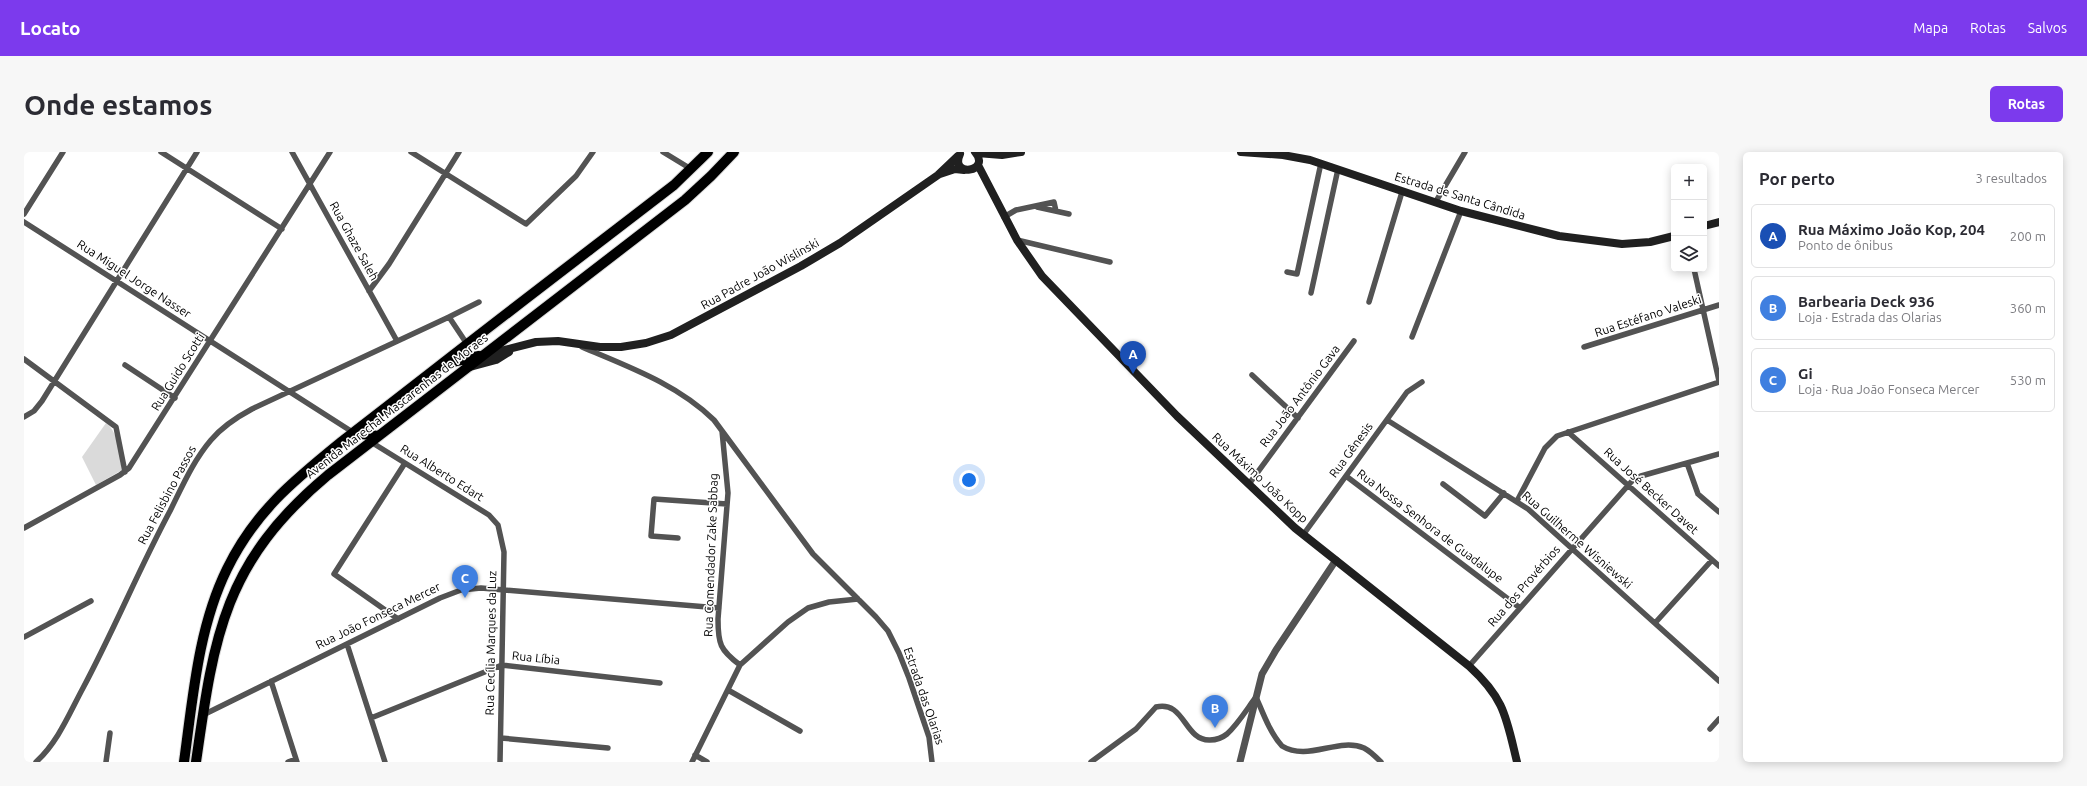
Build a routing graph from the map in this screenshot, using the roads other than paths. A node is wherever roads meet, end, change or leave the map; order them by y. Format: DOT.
graph roads {
  1 [pos="63,152"];
  2 [pos="160,152"];
  3 [pos="197,152"];
  4 [pos="292,152"];
  5 [pos="330,152"];
  6 [pos="411,152"];
  7 [pos="459,152"];
  8 [pos="594,152"];
  9 [pos="663,152"];
  10 [pos="708,152"];
  11 [pos="734,152"];
  12 [pos="1021,152"];
  13 [pos="1241,152"];
  14 [pos="1465,152"];
  15 [pos="976,153"];
  16 [pos="960,154"];
  17 [pos="1002,155"];
  18 [pos="1321,163"];
  19 [pos="978,165"];
  20 [pos="187,169"];
  21 [pos="1338,169"];
  22 [pos="691,170"];
  23 [pos="967,170"];
  24 [pos="446,174"];
  25 [pos="938,175"];
  26 [pos="310,184"];
  27 [pos="1402,192"];
  28 [pos="992,196"];
  29 [pos="1435,203"];
  30 [pos="1461,211"];
  31 [pos="24,214"];
  32 [pos="1069,214"];
  33 [pos="1004,217"];
  34 [pos="24,222"];
  35 [pos="1719,222"];
  36 [pos="1707,225"];
  37 [pos="282,229"];
  38 [pos="1671,237"];
  39 [pos="1017,240"];
  40 [pos="1110,262"];
  41 [pos="1287,272"];
  42 [pos="1695,272"];
  43 [pos="117,281"];
  44 [pos="369,291"];
  45 [pos="1311,293"];
  46 [pos="533,294"];
  47 [pos="479,302"];
  48 [pos="1369,302"];
  49 [pos="1719,305"];
  50 [pos="1703,310"];
  51 [pos="535,315"];
  52 [pos="449,317"];
  53 [pos="1412,337"];
  54 [pos="211,341"];
  55 [pos="397,341"];
  56 [pos="1354,341"];
  57 [pos="467,344"];
  58 [pos="577,345"];
  59 [pos="1584,347"];
  60 [pos="515,348"];
  61 [pos="482,355"];
  62 [pos="24,359"];
  63 [pos="125,365"];
  64 [pos="440,365"];
  65 [pos="467,367"];
  66 [pos="1252,375"];
  67 [pos="54,381"];
  68 [pos="1719,381"];
  69 [pos="1422,382"];
  70 [pos="289,391"];
  71 [pos="175,398"];
  72 [pos="24,417"];
  73 [pos="1298,418"];
  74 [pos="1387,420"];
  75 [pos="722,431"];
  76 [pos="1568,432"];
  77 [pos="354,433"];
  78 [pos="375,439"];
  79 [pos="1719,454"];
  80 [pos="321,458"];
  81 [pos="406,463"];
  82 [pos="1687,463"];
  83 [pos="126,472"];
  84 [pos="328,475"];
  85 [pos="1346,476"];
  86 [pos="1249,484"];
  87 [pos="1443,484"];
  88 [pos="1628,484"];
  89 [pos="1504,493"];
  90 [pos="1517,501"];
  91 [pos="727,504"];
  92 [pos="1719,512"];
  93 [pos="498,525"];
  94 [pos="24,528"];
  95 [pos="1303,535"];
  96 [pos="678,538"];
  97 [pos="1572,548"];
  98 [pos="1336,560"];
  99 [pos="1712,560"];
  100 [pos="1719,566"];
  101 [pos="503,590"];
  102 [pos="858,599"];
  103 [pos="91,601"];
  104 [pos="719,608"];
  105 [pos="1520,608"];
  106 [pos="398,618"];
  107 [pos="1655,623"];
  108 [pos="24,637"];
  109 [pos="347,644"];
  110 [pos="502,665"];
  111 [pos="740,665"];
  112 [pos="1470,666"];
  113 [pos="271,681"];
  114 [pos="1719,681"];
  115 [pos="660,683"];
  116 [pos="728,690"];
  117 [pos="1256,697"];
  118 [pos="203,715"];
  119 [pos="371,718"];
  120 [pos="1719,719"];
  121 [pos="1710,729"];
  122 [pos="800,731"];
  123 [pos="110,733"];
  124 [pos="500,738"];
  125 [pos="608,748"];
  126 [pos="695,755"];
  127 [pos="297,761"];
  128 [pos="36,762"];
  129 [pos="106,762"];
  130 [pos="184,762"];
  131 [pos="196,762"];
  132 [pos="288,762"];
  133 [pos="385,762"];
  134 [pos="500,762"];
  135 [pos="692,762"];
  136 [pos="707,762"];
  137 [pos="932,762"];
  138 [pos="1091,762"];
  139 [pos="1240,762"];
  140 [pos="1381,762"];
  141 [pos="1517,762"];
  1 -- 31 [label="street"];
  2 -- 20 [label="street"];
  3 -- 20 [label="street"];
  4 -- 26 [label="street, Rua Ghaze Saleh"];
  5 -- 26 [label="street, Rua Guido Scotti"];
  6 -- 24 [label="street"];
  7 -- 24 [label="street"];
  8 -- 24 [label="street"];
  9 -- 22 [label="street"];
  10 -- 22 [label="highway, Avenida Marechal Mascarenhas de Moraes"];
  11 -- 51 [label="highway, Avenida Marechal Mascarenhas de Moraes"];
  12 -- 17 [label="main road"];
  13 -- 18 [label="main road, Estrada de Santa Cândida"];
  14 -- 29 [label="street"];
  15 -- 17 [label="main road"];
  15 -- 19 [label="main road, Rua Máximo João Kopp"];
  16 -- 23 [label="main road, Rua Máximo João Kopp"];
  16 -- 25 [label="main road, Rua Padre João Wislinski"];
  17 -- 19 [label="main road"];
  18 -- 21 [label="main road, Estrada de Santa Cândida"];
  18 -- 41 [label="street"];
  19 -- 23 [label="main road"];
  19 -- 28 [label="main road, Rua Máximo João Kopp"];
  20 -- 37 [label="street"];
  20 -- 43 [label="street"];
  21 -- 27 [label="main road, Estrada de Santa Cândida"];
  21 -- 45 [label="street"];
  22 -- 46 [label="highway, Avenida Marechal Mascarenhas de Moraes"];
  23 -- 25 [label="main road, Rua Padre João Wislinski"];
  23 -- 28 [label="main road, Rua Máximo João Kopp"];
  24 -- 44 [label="street"];
  25 -- 58 [label="main road, Rua Padre João Wislinski"];
  26 -- 37 [label="street, Rua Guido Scotti"];
  26 -- 44 [label="street, Rua Ghaze Saleh"];
  27 -- 29 [label="main road, Estrada de Santa Cândida"];
  27 -- 48 [label="street"];
  28 -- 33 [label="main road, Rua Máximo João Kopp"];
  29 -- 30 [label="main road, Estrada de Santa Cândida"];
  30 -- 38 [label="main road, Estrada de Santa Cândida"];
  30 -- 53 [label="street"];
  32 -- 33 [label="street"];
  33 -- 39 [label="main road, Rua Máximo João Kopp"];
  34 -- 43 [label="street, Rua Miguel Jorge Nasser"];
  35 -- 36 [label="main road"];
  37 -- 54 [label="street, Rua Guido Scotti"];
  39 -- 40 [label="street"];
  39 -- 86 [label="main road, Rua Máximo João Kopp"];
  42 -- 50 [label="street"];
  43 -- 54 [label="street, Rua Miguel Jorge Nasser"];
  43 -- 67 [label="street"];
  44 -- 55 [label="street, Rua Ghaze Saleh"];
  46 -- 51 [label="highway"];
  46 -- 57 [label="highway, Avenida Marechal Mascarenhas de Moraes"];
  47 -- 52 [label="street, Rua Felisbino Passos"];
  49 -- 50 [label="street, Rua Estéfano Valeski"];
  50 -- 59 [label="street, Rua Estéfano Valeski"];
  50 -- 68 [label="street"];
  51 -- 61 [label="highway, Avenida Marechal Mascarenhas de Moraes"];
  52 -- 55 [label="street, Rua Felisbino Passos"];
  52 -- 57 [label="street"];
  54 -- 70 [label="street, Rua Miguel Jorge Nasser"];
  54 -- 71 [label="street, Rua Guido Scotti"];
  55 -- 70 [label="street, Rua Felisbino Passos"];
  56 -- 73 [label="street, Rua João Antônio Gava"];
  57 -- 64 [label="highway, Avenida Marechal Mascarenhas de Moraes"];
  58 -- 60 [label="main road"];
  58 -- 75 [label="street"];
  60 -- 61 [label="main road"];
  60 -- 65 [label="main road"];
  61 -- 64 [label="highway"];
  61 -- 65 [label="highway, Avenida Marechal Mascarenhas de Moraes"];
  62 -- 67 [label="street"];
  63 -- 71 [label="street"];
  64 -- 77 [label="highway, Avenida Marechal Mascarenhas de Moraes"];
  65 -- 78 [label="highway, Avenida Marechal Mascarenhas de Moraes"];
  66 -- 73 [label="street"];
  67 -- 72 [label="street"];
  67 -- 83 [label="street"];
  68 -- 76 [label="street"];
  69 -- 74 [label="street, Rua Gênesis"];
  70 -- 77 [label="street, Rua Miguel Jorge Nasser"];
  70 -- 128 [label="street, Rua Felisbino Passos"];
  71 -- 83 [label="street, Rua Guido Scotti"];
  73 -- 86 [label="street, Rua João Antônio Gava"];
  74 -- 85 [label="street, Rua Gênesis"];
  74 -- 89 [label="street, Rua Guilherme Wisniewski"];
  75 -- 91 [label="street, Rua Comendador Zake Sabbag"];
  75 -- 102 [label="street, Estrada das Olarias"];
  76 -- 88 [label="street, Rua José Becker Davet"];
  76 -- 90 [label="street"];
  77 -- 78 [label="highway"];
  77 -- 80 [label="highway, Avenida Marechal Mascarenhas de Moraes"];
  78 -- 81 [label="street, Rua Alberto Edart"];
  78 -- 84 [label="highway, Avenida Marechal Mascarenhas de Moraes"];
  79 -- 82 [label="street"];
  80 -- 84 [label="highway"];
  80 -- 130 [label="highway, Avenida Marechal Mascarenhas de Moraes"];
  81 -- 93 [label="street, Rua Alberto Edart"];
  81 -- 106 [label="street"];
  82 -- 88 [label="street"];
  82 -- 92 [label="street"];
  83 -- 94 [label="street, Rua Guido Scotti"];
  84 -- 118 [label="highway, Avenida Marechal Mascarenhas de Moraes"];
  85 -- 95 [label="street, Rua Gênesis"];
  85 -- 105 [label="street, Rua Nossa Senhora de Guadalupe"];
  86 -- 95 [label="main road, Rua Máximo João Kopp"];
  87 -- 89 [label="street"];
  88 -- 97 [label="street, Rua dos Provérbios"];
  88 -- 99 [label="street, Rua José Becker Davet"];
  89 -- 90 [label="street, Rua Guilherme Wisniewski"];
  90 -- 97 [label="street, Rua Guilherme Wisniewski"];
  91 -- 96 [label="street"];
  91 -- 104 [label="street, Rua Comendador Zake Sabbag"];
  93 -- 101 [label="street, Rua Cecília Marques da Luz"];
  95 -- 98 [label="main road, Rua Máximo João Kopp"];
  97 -- 105 [label="street, Rua dos Provérbios"];
  97 -- 107 [label="street, Rua Guilherme Wisniewski"];
  98 -- 112 [label="main road, Rua Máximo João Kopp"];
  98 -- 117 [label="street"];
  99 -- 100 [label="street, Rua José Becker Davet"];
  99 -- 107 [label="street"];
  101 -- 104 [label="street, Rua João Fonseca Mercer"];
  101 -- 106 [label="street, Rua João Fonseca Mercer"];
  101 -- 110 [label="street, Rua Cecília Marques da Luz"];
  102 -- 111 [label="street"];
  102 -- 137 [label="street, Estrada das Olarias"];
  103 -- 108 [label="street"];
  104 -- 111 [label="street, Rua Comendador Zake Sabbag"];
  105 -- 112 [label="street, Rua dos Provérbios"];
  106 -- 109 [label="street, Rua João Fonseca Mercer"];
  107 -- 114 [label="street, Rua Guilherme Wisniewski"];
  109 -- 113 [label="street, Rua João Fonseca Mercer"];
  109 -- 119 [label="street"];
  110 -- 115 [label="street, Rua Líbia"];
  110 -- 119 [label="street, Rua Líbia"];
  110 -- 124 [label="street, Rua Cecília Marques da Luz"];
  111 -- 116 [label="street"];
  112 -- 141 [label="main road, Rua Máximo João Kopp"];
  113 -- 118 [label="street, Rua João Fonseca Mercer"];
  113 -- 127 [label="street"];
  116 -- 122 [label="street"];
  116 -- 126 [label="street"];
  117 -- 138 [label="street"];
  117 -- 139 [label="street"];
  117 -- 140 [label="street"];
  118 -- 131 [label="highway, Avenida Marechal Mascarenhas de Moraes"];
  119 -- 133 [label="street"];
  120 -- 121 [label="street"];
  123 -- 129 [label="street"];
  124 -- 125 [label="street"];
  124 -- 134 [label="street, Rua Cecília Marques da Luz"];
  126 -- 135 [label="street"];
  126 -- 136 [label="street"];
  127 -- 132 [label="street"];
}
